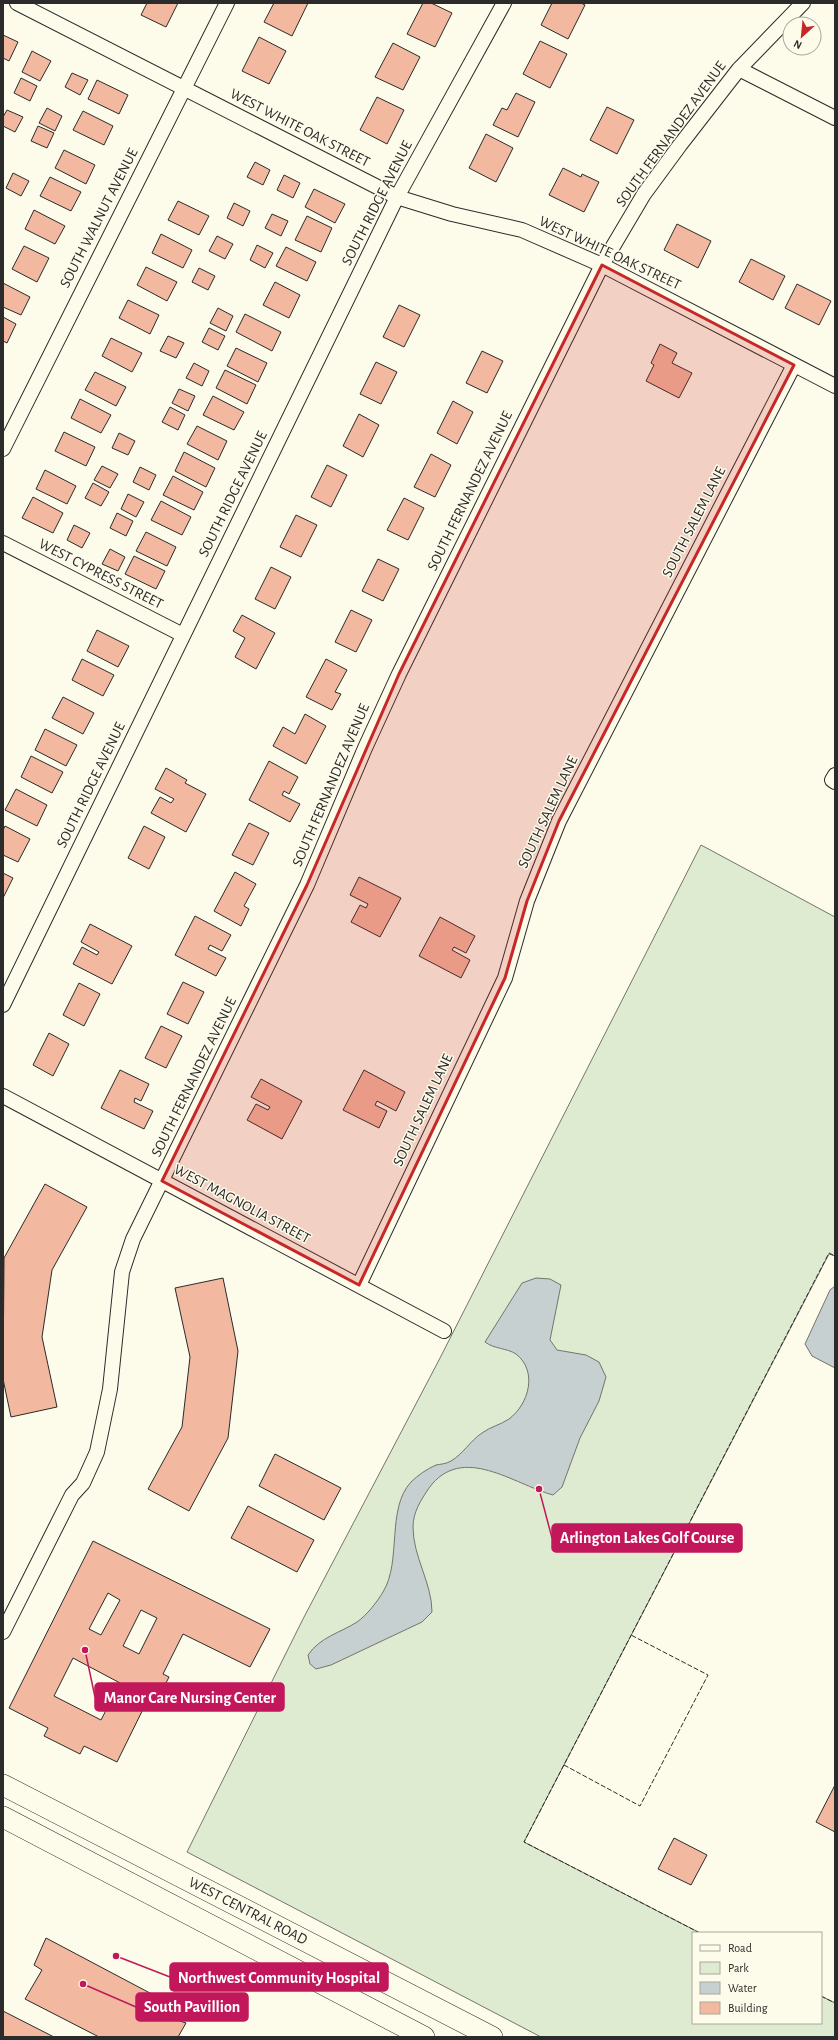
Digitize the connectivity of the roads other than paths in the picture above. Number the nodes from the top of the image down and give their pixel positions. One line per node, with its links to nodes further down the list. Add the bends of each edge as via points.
1 (17, 3): 6 (street, WEST WHITE OAK STREET)
2 (227, 3): 6 (street, SOUTH WALNUT AVENUE)
3 (504, 3): 8 (street, SOUTH RIDGE AVENUE)
4 (803, 3): 5 (street, SOUTH FERNANDEZ AVENUE)
5 (739, 69): 7 (street); 9 (street, SOUTH FERNANDEZ AVENUE, via 644,194)
6 (183, 88): 8 (street, WEST WHITE OAK STREET); 12 (street, SOUTH WALNUT AVENUE)
7 (835, 118)
8 (397, 197): 9 (street, WEST WHITE OAK STREET, via 452,214 522,230); 14 (street, SOUTH RIDGE AVENUE)
9 (602, 265): 10 (street, WEST WHITE OAK STREET); 17 (street, SOUTH FERNANDEZ AVENUE, via 398,674 307,885)
10 (794, 364): 11 (street, WEST WHITE OAK STREET); 18 (street, SOUTH SALEM LANE, via 559,822 527,901 505,978)
11 (835, 386)
12 (3, 449)
13 (3, 543): 14 (street, WEST CYPRESS STREET)
14 (183, 635): 15 (street, SOUTH RIDGE AVENUE)
15 (3, 1005)
16 (3, 1096): 17 (street, WEST MAGNOLIA STREET)
17 (162, 1181): 18 (street, WEST MAGNOLIA STREET); 20 (street, SOUTH FERNANDEZ AVENUE, via 133,1239 122,1272 110,1389 97,1452 83,1483 72,1495)
18 (359, 1285): 19 (street, WEST MAGNOLIA STREET)
19 (444, 1331)
20 (3, 1632)
21 (3, 1785): 24 (main road, WEST CENTRAL ROAD)
22 (3, 1816): 23 (main road, WEST CENTRAL ROAD)
23 (424, 2037)
24 (492, 2037)

